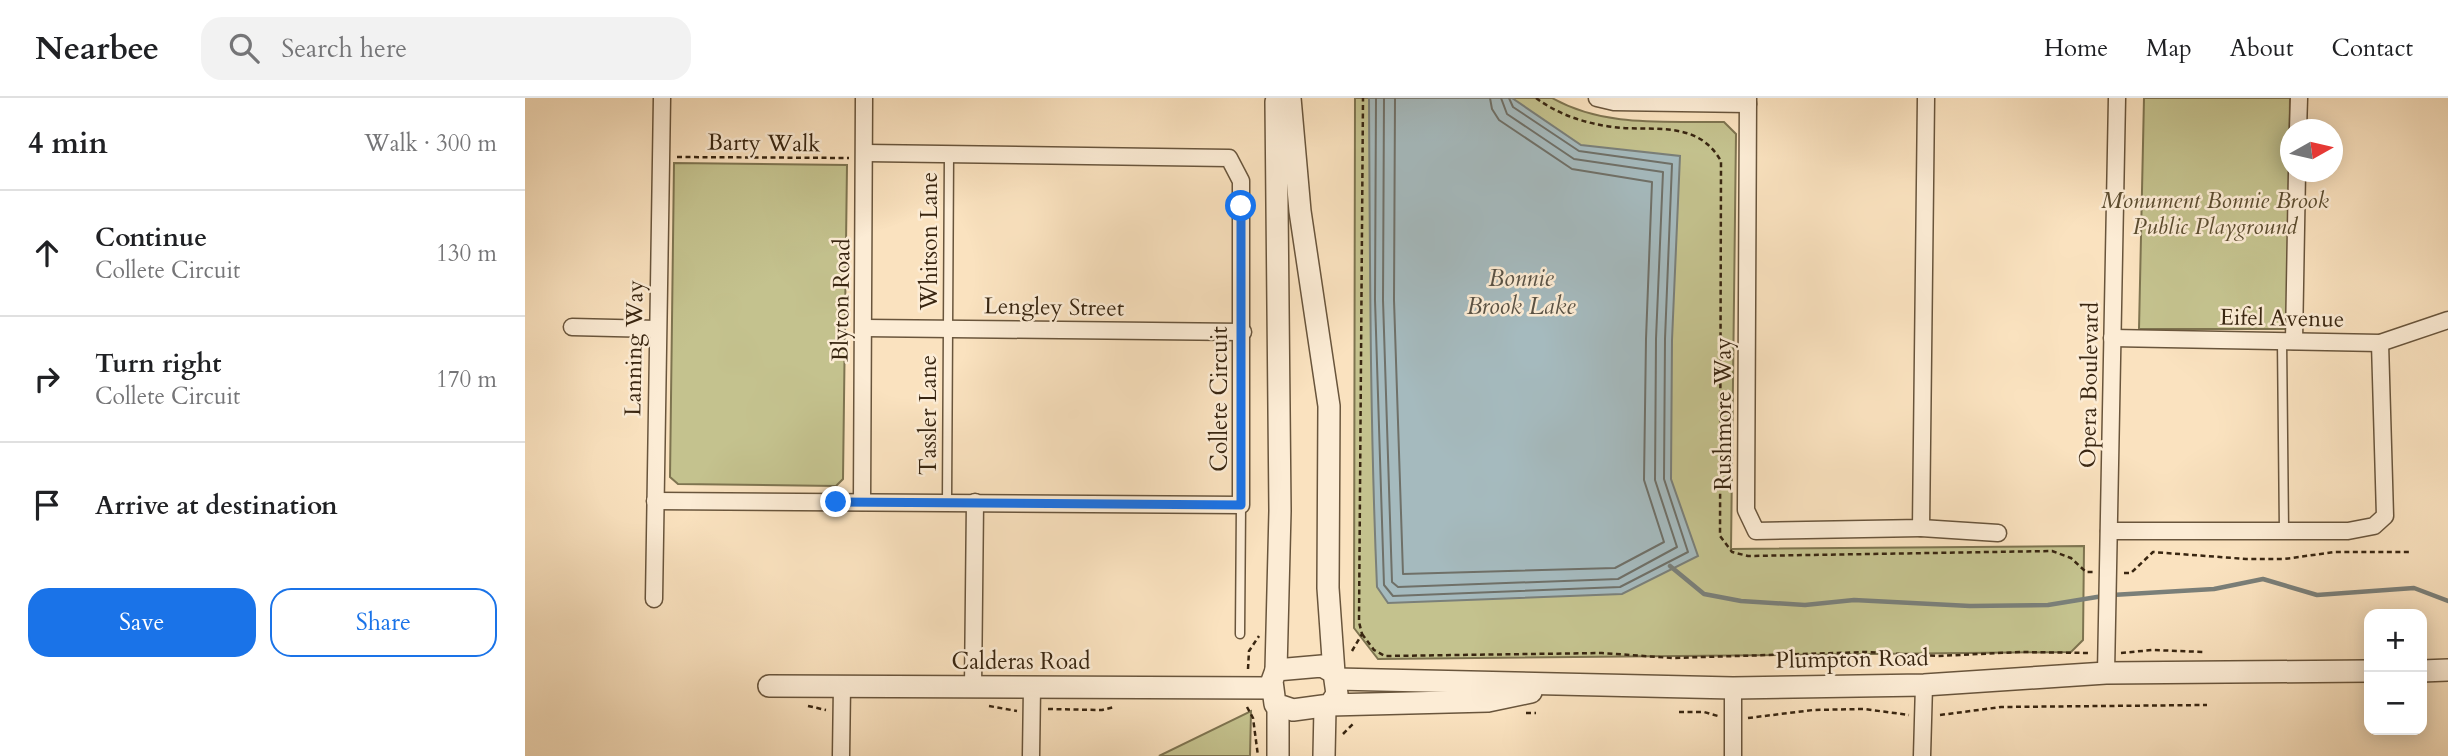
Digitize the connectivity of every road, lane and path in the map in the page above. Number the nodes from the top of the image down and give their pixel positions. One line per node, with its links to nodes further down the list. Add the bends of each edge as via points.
1 (661, 98): 14 (street, Lanning Way)
2 (864, 98): 12 (street, Blyton Road)
3 (1276, 98): 53 (street, via 1280,522)
4 (1290, 98): 46 (street, via 1296,185 1329,406 1328,588)
5 (1363, 98): 39 (path, via 1359,622)
6 (1597, 98): 10 (street, Rushmore Way, via 1614,102)
7 (1926, 98): 30 (street)
8 (2117, 98): 22 (street, Opera Boulevard)
9 (2299, 98): 11 (street)
10 (1748, 101): 30 (street, Rushmore Way, via 1746,510 1756,531)
11 (2298, 119)
12 (866, 153): 13 (street, Collete Circuit); 14 (path, Barty Walk, via 844,160); 18 (street, Blyton Road)
13 (949, 154): 20 (lane, Whitson Lane); 21 (street, Collete Circuit, via 1229,158 1241,181)
14 (660, 157): 19 (street, Lanning Way)
15 (2296, 182): 23 (street)
16 (2448, 320): 24 (street, Eifel Avenue)
17 (572, 327): 19 (street)
18 (864, 328): 20 (street, Lengley Street); 26 (street, Blyton Road)
19 (657, 329): 25 (street, Lanning Way)
20 (948, 329): 21 (street, Lengley Street); 27 (lane, Tassler Lane)
21 (1243, 332): 29 (street, Collete Circuit)
22 (2112, 338): 23 (street, Eifel Avenue); 31 (street, Opera Boulevard)
23 (2288, 341): 24 (street, Eifel Avenue); 32 (lane)
24 (2380, 343): 32 (street, via 2385,516 2374,526 2348,531)
25 (655, 501): 26 (street, Collete Circuit); 37 (street, Lanning Way)
26 (862, 502): 27 (street, Collete Circuit)
27 (947, 502): 28 (street, Collete Circuit)
28 (975, 502): 29 (street, Collete Circuit); 51 (street)
29 (1241, 505): 38 (lane)
30 (1921, 528): 33 (street)
31 (2109, 531): 32 (street); 36 (street, Opera Boulevard)
32 (2284, 531)
33 (1998, 533)
34 (2004, 552): 36 (path, via 2052,551 2071,558 2086,572)
35 (2409, 552): 36 (path, via 2335,552 2284,559 2153,552 2131,573)
36 (2108, 572): 42 (street, Opera Boulevard)
37 (654, 599)
38 (1240, 634)
39 (1363, 634): 41 (path); 42 (path, via 1374,650 1385,656 1602,653 1672,658 2020,652)
40 (2205, 652): 42 (path, via 2152,650)
41 (1350, 653)
42 (2106, 663): 44 (street, Plumpton Road); 49 (street, Plumpton Road)
43 (2448, 670): 45 (street)
44 (2364, 671)
45 (2427, 671)
46 (1335, 676): 48 (street, Plumpton Road); 53 (street, Plumpton Road, via 1322,666); 56 (street, via 1337,694)
47 (769, 685): 50 (street, Calderas Road)
48 (1571, 685): 54 (street, Plumpton Road); 56 (street, via 1488,701)
49 (1924, 685): 54 (street, Plumpton Road); 59 (street)
50 (842, 686): 51 (street, Calderas Road); 61 (street)
51 (973, 688): 52 (street, Calderas Road)
52 (1032, 688): 53 (street, Calderas Road); 62 (street)
53 (1276, 688): 56 (street); 64 (street)
54 (1733, 688): 60 (street)
55 (2207, 705): 59 (path, via 2001,707)
56 (1327, 707): 65 (street)
57 (1247, 708): 63 (path, via 1253,718)
58 (1679, 712): 60 (path)
59 (1923, 715): 60 (path, via 1864,709); 67 (street)
60 (1734, 718): 66 (street)
61 (841, 756)
62 (1031, 756)
63 (1258, 756)
64 (1278, 756)
65 (1324, 756)
66 (1734, 756)
67 (1922, 756)

